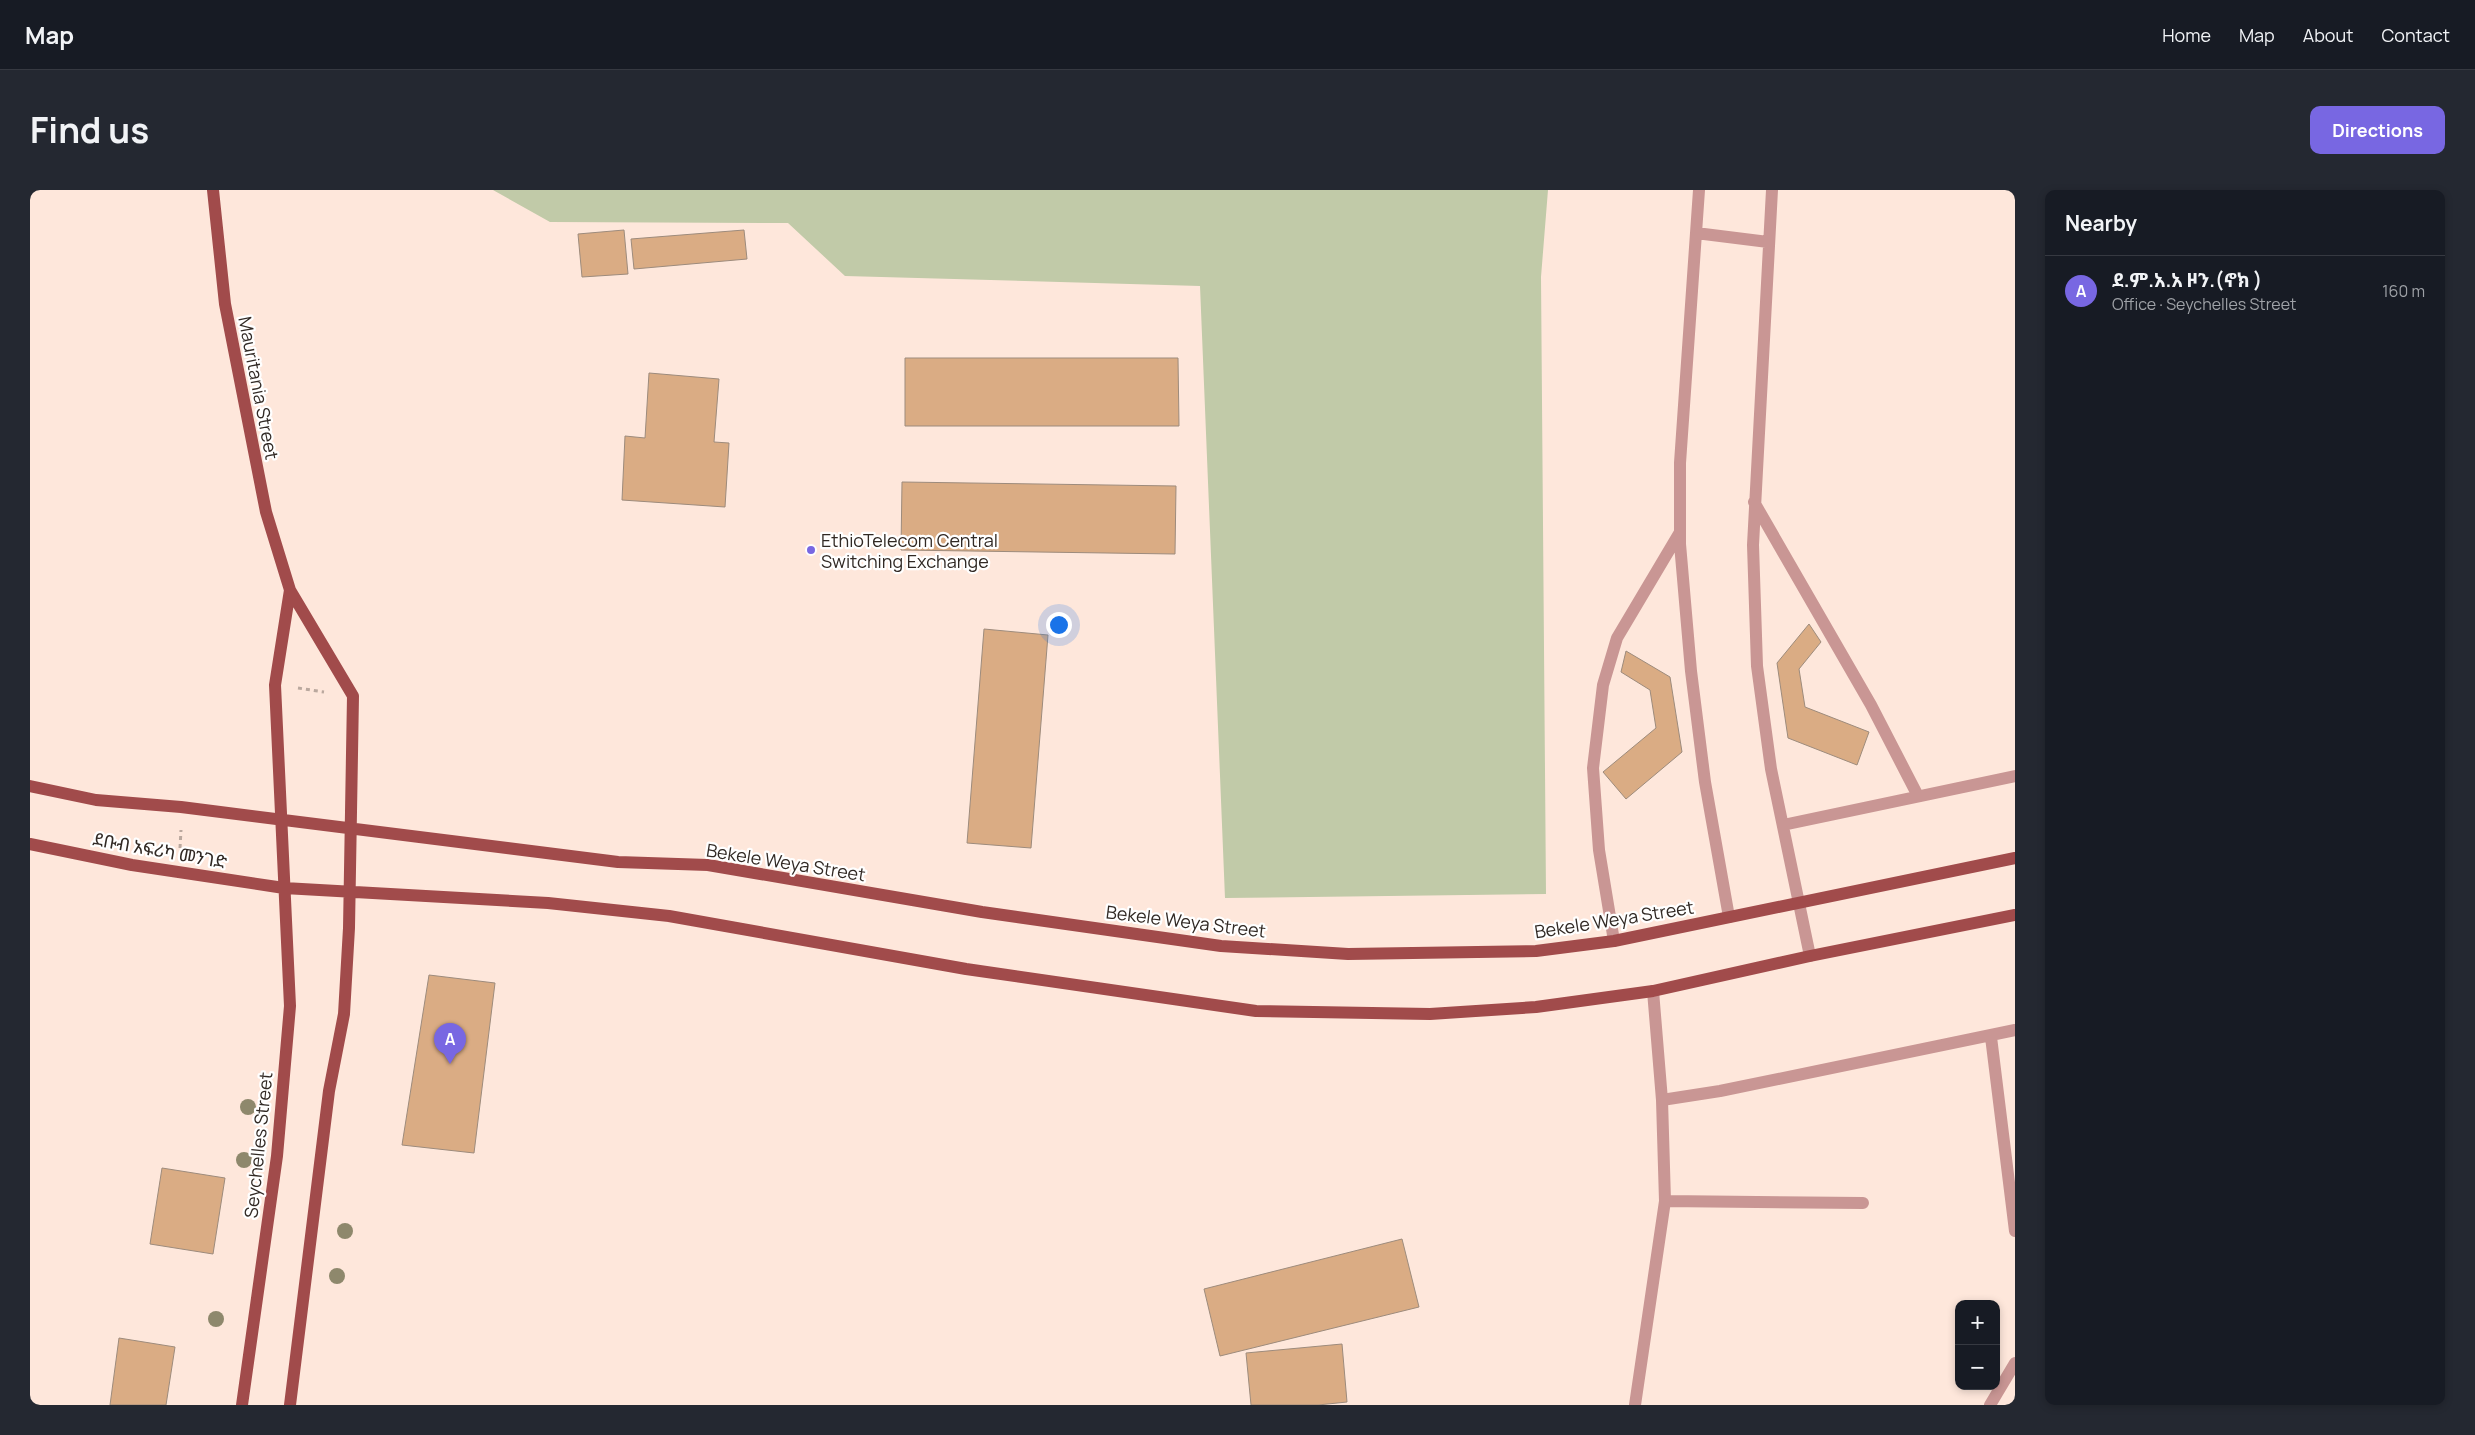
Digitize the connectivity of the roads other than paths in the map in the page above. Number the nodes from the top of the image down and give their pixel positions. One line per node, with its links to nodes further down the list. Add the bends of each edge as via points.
1 (213, 190): 8 (main road, Mauritania Street, via 225,304 266,512)
2 (1699, 190): 4 (lane)
3 (1772, 190): 5 (lane)
4 (1696, 233): 5 (lane); 7 (lane, via 1680,463)
5 (1768, 242): 6 (lane)
6 (1754, 502): 11 (lane, via 1870,704); 13 (lane, via 1752,545 1757,666)
7 (1680, 532): 21 (lane, via 1691,671 1705,782); 22 (lane, via 1617,638 1603,685 1593,768 1599,850)
8 (290, 590): 12 (main road, Mauritania Street, via 275,685); 14 (main road, Mauritania Street, via 353,696)
9 (2015, 776): 11 (lane)
10 (30, 786): 12 (main road, via 96,800 181,806)
11 (1918, 796): 13 (lane)
12 (282, 821): 14 (main road, Bekele Weya Street); 17 (main road, Seychelles Street)
13 (1783, 825): 19 (lane)
14 (351, 828): 18 (main road); 22 (main road, Bekele Weya Street, via 618,862 708,866 982,912 1221,946 1348,954 1426,954 1536,951)
15 (30, 844): 17 (main road, ደቡብ አፍሪካ መንገድ, via 132,865)
16 (2015, 858): 19 (main road, Bekele Weya Street)
17 (284, 888): 18 (main road, ደቡብ አፍሪካ መንገድ); 32 (main road, Seychelles Street, via 290,1006 277,1156)
18 (350, 892): 24 (main road, ደቡብ አፍሪካ መንገድ, via 548,903 669,916 966,969 1256,1012 1430,1014 1536,1008); 33 (main road, via 344,1014 329,1091)
19 (1799, 904): 21 (main road, Bekele Weya Street); 23 (lane)
20 (2015, 915): 23 (main road, ደቡብ አፍሪካ መንገድ)
21 (1729, 917): 22 (main road, Bekele Weya Street)
22 (1614, 941)
23 (1810, 956): 24 (main road, ደቡብ አፍሪካ መንገድ)
24 (1653, 991): 27 (lane)
25 (2015, 1030): 26 (lane)
26 (1991, 1037): 27 (lane); 30 (lane)
27 (1662, 1100): 28 (lane)
28 (1665, 1201): 29 (lane); 34 (lane)
29 (1863, 1202)
30 (2015, 1232)
31 (2015, 1363): 35 (lane)
32 (242, 1405)
33 (290, 1405)
34 (1635, 1405)
35 (1990, 1405)

